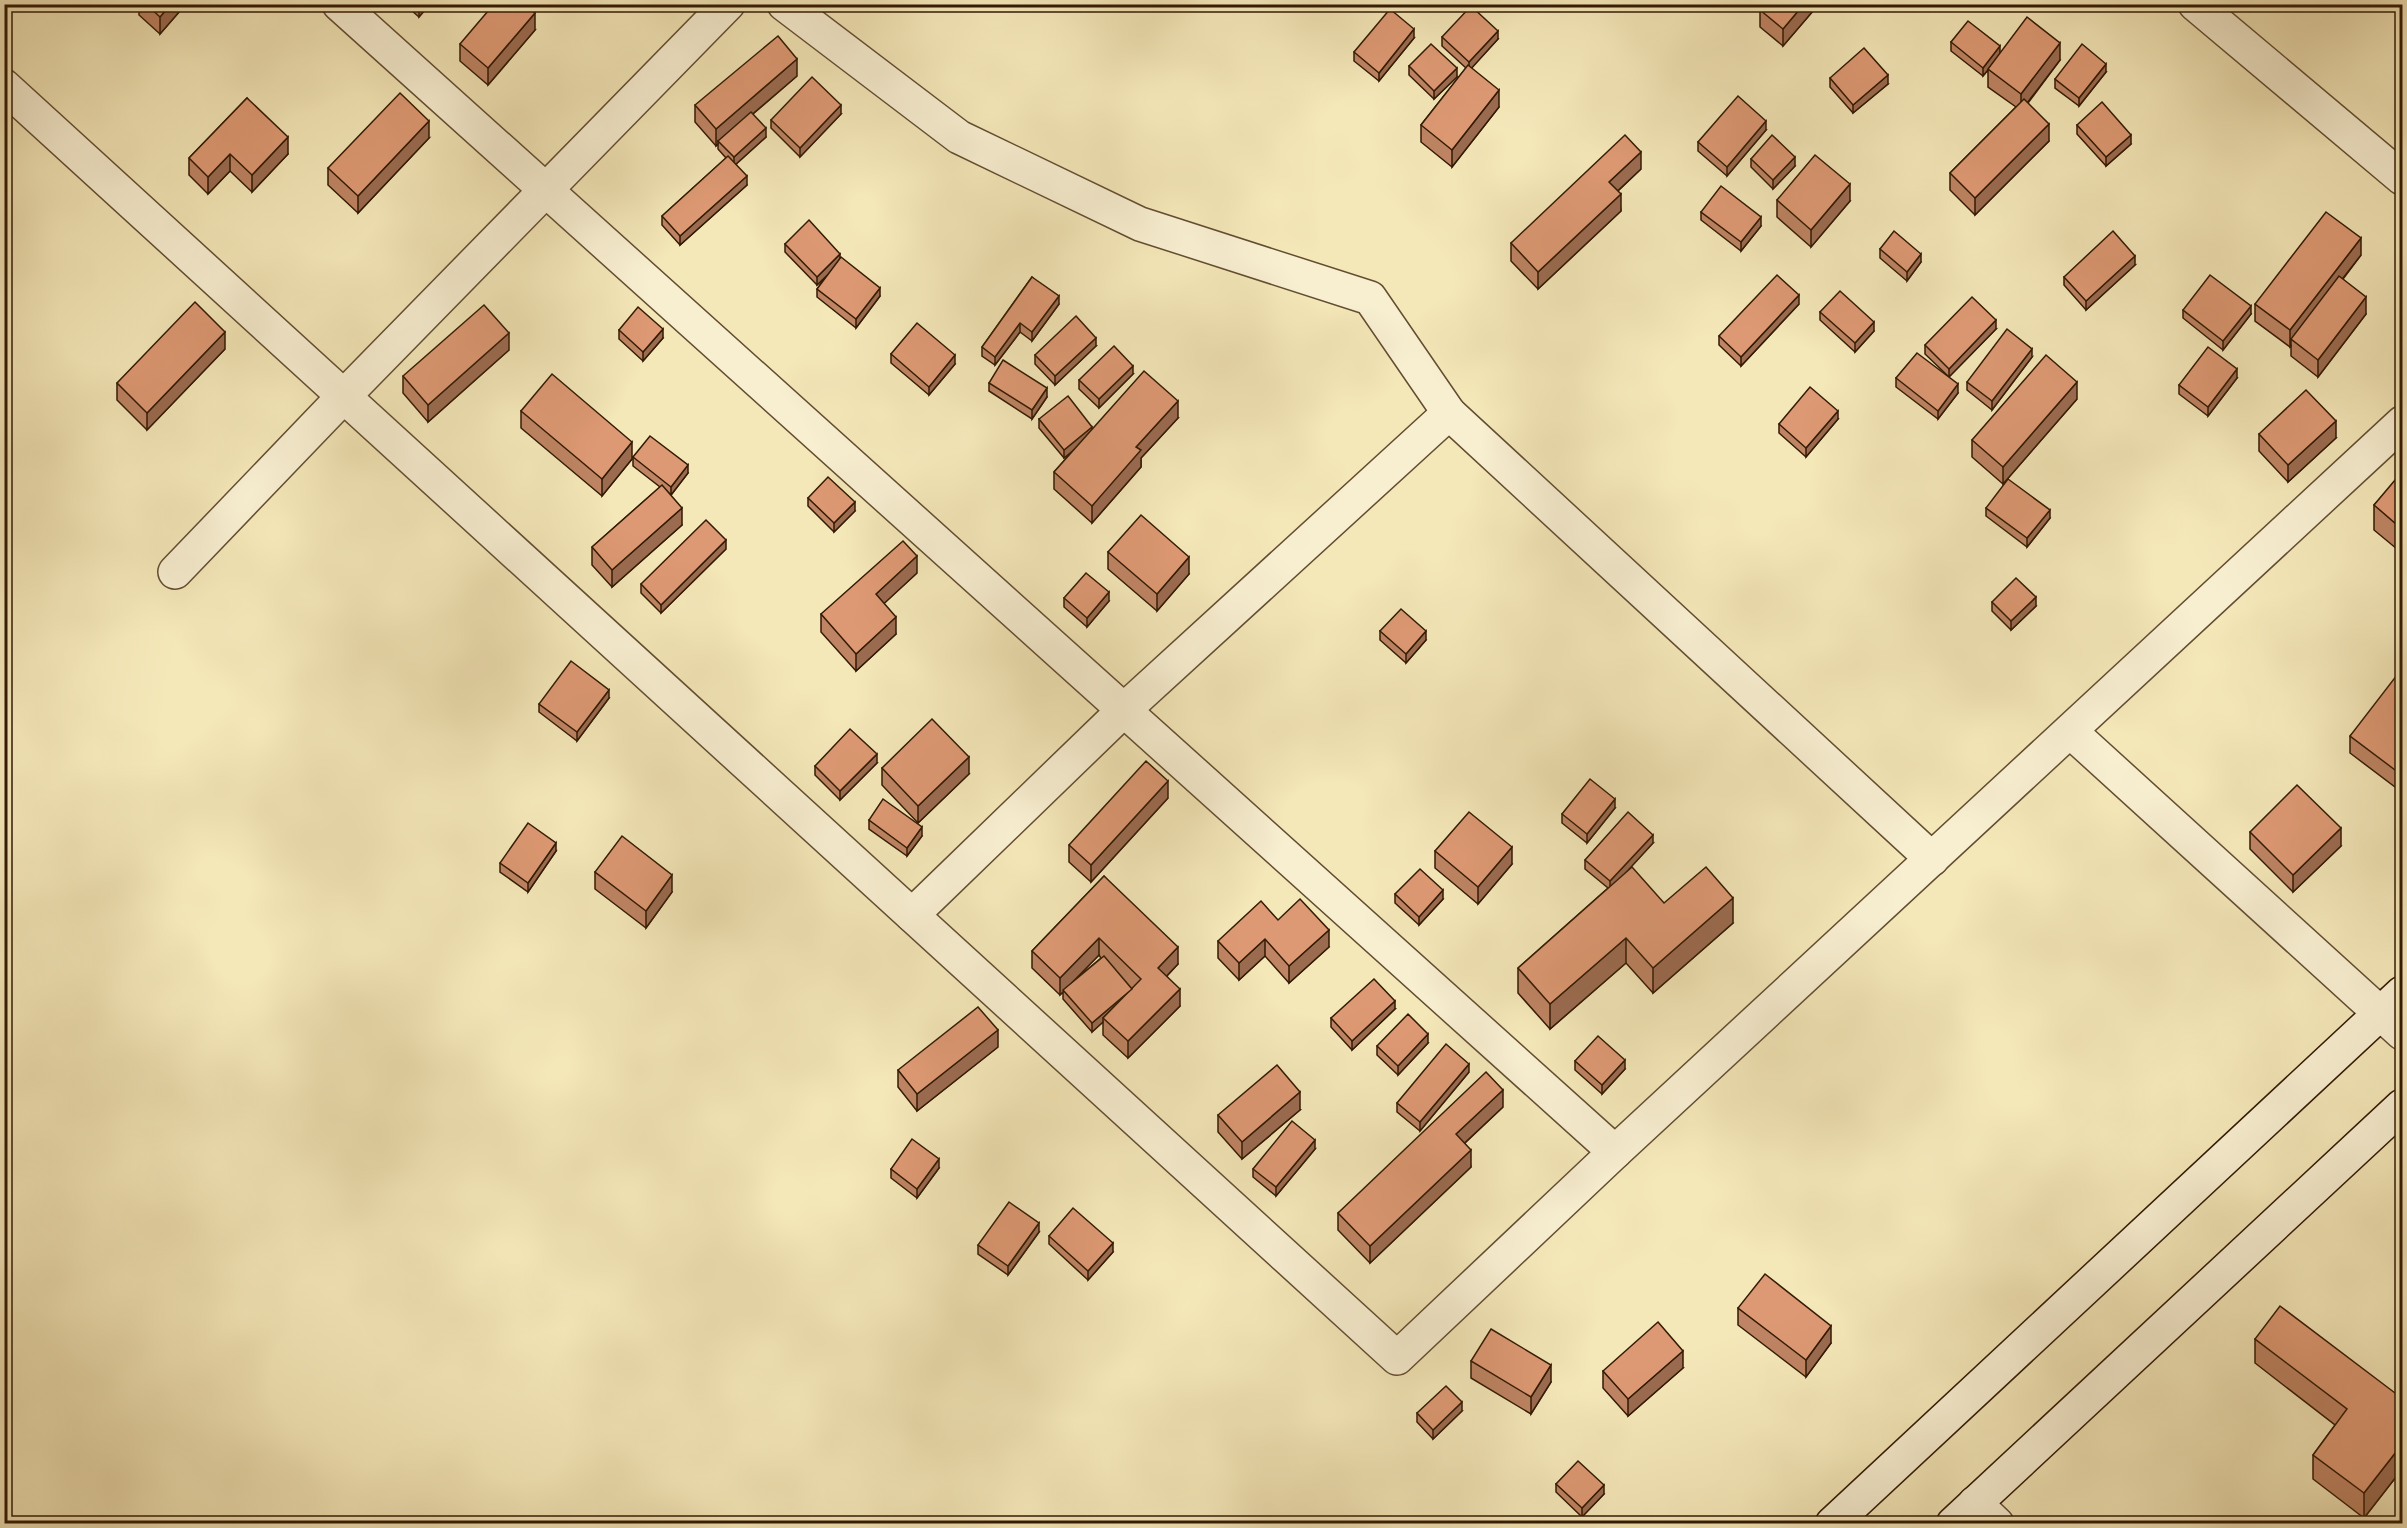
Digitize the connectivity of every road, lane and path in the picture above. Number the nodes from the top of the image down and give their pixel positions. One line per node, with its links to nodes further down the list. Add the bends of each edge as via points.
1 (339, 4): 7 (street)
2 (728, 4): 7 (street)
3 (784, 4): 9 (street, via 959,137 1140,224 1370,298)
4 (2194, 4): 6 (street)
5 (4, 87): 8 (street)
6 (2403, 178)
7 (545, 189): 8 (street); 12 (street)
8 (344, 396): 11 (street); 15 (street)
9 (1449, 412): 12 (street); 14 (street)
10 (2403, 423): 13 (street)
11 (175, 572)
12 (1124, 710): 15 (street); 18 (street)
13 (2070, 730): 14 (street); 16 (street)
14 (1932, 859): 18 (street)
15 (912, 915): 18 (street, via 1397,1358)
16 (2395, 1013): 20 (street)
17 (2403, 1106): 19 (street)
18 (1615, 1152)
19 (1975, 1517)
20 (1832, 1524)

